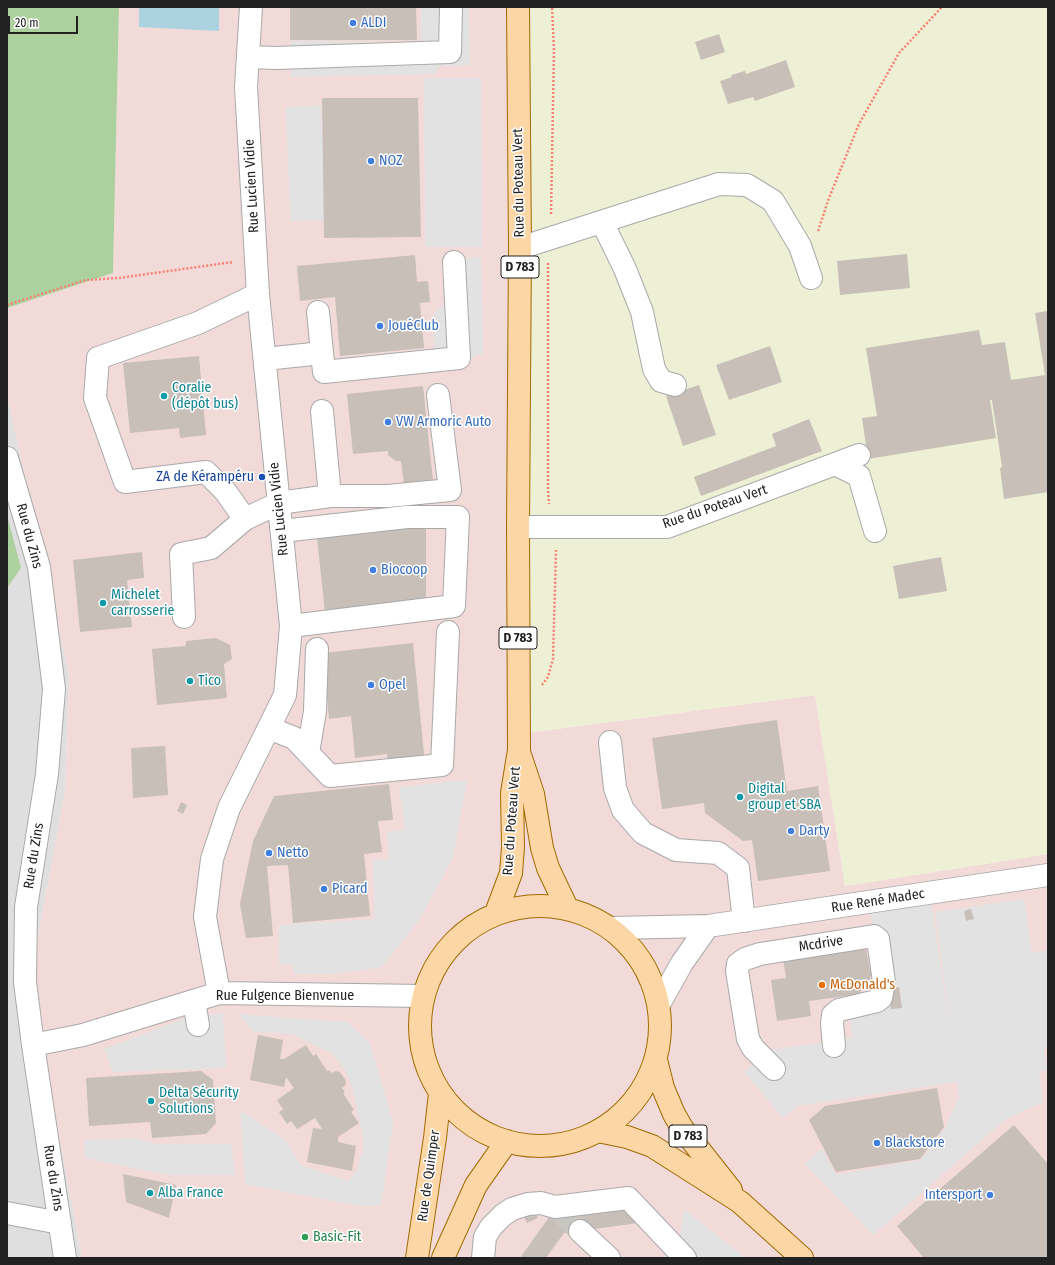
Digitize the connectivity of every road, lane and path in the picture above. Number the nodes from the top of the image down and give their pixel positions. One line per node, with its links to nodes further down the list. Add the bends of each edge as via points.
1 (251, 7): 6 (street, Rue Lucien Vidie)
2 (451, 7): 6 (street, via 450,52)
3 (518, 7): 9 (main road, Rue du Poteau Vert / D 783)
4 (552, 7): 8 (path, via 554,50)
5 (942, 7): 12 (path, via 899,53 859,124 829,198)
6 (248, 57): 10 (street, Rue Lucien Vidie, via 246,87)
7 (602, 222): 8 (street); 12 (street, via 719,184 747,185 773,201 800,246); 18 (street, via 642,312 654,369 661,381)
8 (550, 238): 9 (street); 28 (path, via 548,489)
9 (520, 248): 27 (main road, Rue du Poteau Vert / D 783)
10 (256, 261): 13 (street, Rue Lucien Vidie); 14 (path, via 86,280)
11 (454, 262): 16 (street, via 459,358 324,372)
12 (809, 272)
13 (258, 294): 17 (street, Rue Lucien Vidie); 26 (street, via 198,323 98,358 95,398 125,482 206,472 225,491)
14 (7, 305)
15 (318, 312): 16 (street)
16 (322, 354): 17 (street)
17 (264, 359): 25 (street, Rue Lucien Vidie)
18 (675, 385)
19 (438, 395): 24 (street, via 450,490 388,496)
20 (322, 411): 24 (street)
21 (859, 455): 23 (street, Rue du Poteau Vert)
22 (7, 458): 51 (street, Rue du Zins, via 39,567 54,690 47,774 26,907 25,982)
23 (835, 464): 28 (street, Rue du Poteau Vert, via 667,527); 30 (street, via 859,476)
24 (330, 496): 25 (street)
25 (279, 503): 26 (street); 29 (street, Rue Lucien Vidie)
26 (245, 519): 31 (street, via 211,548 181,554)
27 (518, 527): 28 (street, Rue du Poteau Vert); 38 (main road, Rue du Poteau Vert / D 783)
28 (551, 527): 35 (path, via 556,551 553,659 548,677)
29 (282, 531): 32 (street, Rue Lucien Vidie); 32 (street, via 406,517 458,517 454,606)
30 (875, 531)
31 (184, 616)
32 (291, 626): 36 (street, Rue Lucien Vidie, via 286,695)
33 (448, 632): 39 (street, via 442,765 330,776)
34 (317, 649): 39 (street, via 315,711)
35 (540, 687)
36 (269, 728): 39 (street, via 294,738); 46 (street, Rue Lucien Vidie, via 229,808 212,859 205,917)
37 (610, 742): 43 (street, via 615,788 623,810 643,833 676,850 718,853 738,868)
38 (519, 750): 41 (main road, Rue du Poteau Vert / D 783, via 533,794 542,848); 42 (main road, Rue du Poteau Vert / D 783, via 512,793 511,873)
39 (308, 753)
40 (1048, 875): 43 (street, Rue René Madec)
41 (566, 908): 42 (main road, via 531,906); 45 (main road, via 590,916)
42 (496, 913): 47 (main road, via 471,927 450,946 433,970)
43 (744, 921): 44 (street, Rue René Madec)
44 (708, 926): 45 (street, Rue René Madec); 49 (street, via 682,963)
45 (611, 928): 49 (main road, via 628,943 642,962 653,982)
46 (219, 993): 47 (street, Rue Fulgence Bienvenue); 48 (street, Rue Fulgence Bienvenue)
47 (423, 996): 55 (main road, via 419,1021 421,1046 428,1070)
48 (194, 1001): 50 (street); 51 (street, Rue Fulgence Bienvenue, via 83,1035)
49 (659, 1004): 53 (main road, via 660,1041)
50 (198, 1026)
51 (33, 1045): 60 (street, Rue du Zins)
52 (834, 1046): 54 (street, Mcdrive, via 833,1015 839,1010 881,998 884,982 878,939 874,936 760,954 744,959 738,964 748,1038 753,1048)
53 (656, 1060): 56 (main road, via 634,1101 618,1118); 58 (main road, D 783, via 663,1088 682,1128)
54 (774, 1069)
55 (440, 1093): 57 (main road, via 471,1125); 63 (main road, Rue de Quimper)
56 (598, 1131): 57 (main road, via 561,1144 538,1146); 58 (main road, D 783, via 652,1146)
57 (506, 1141): 64 (main road, via 476,1185)
58 (740, 1202): 68 (main road, D 783)
59 (7, 1213): 60 (street)
60 (60, 1223): 62 (street, Rue du Zins)
61 (580, 1231): 66 (street)
62 (65, 1258)
63 (417, 1258)
64 (443, 1258)
65 (483, 1258): 67 (street, via 485,1237 491,1227 512,1209 541,1203 557,1209 628,1198)
66 (609, 1258)
67 (686, 1258)
68 (802, 1258)

